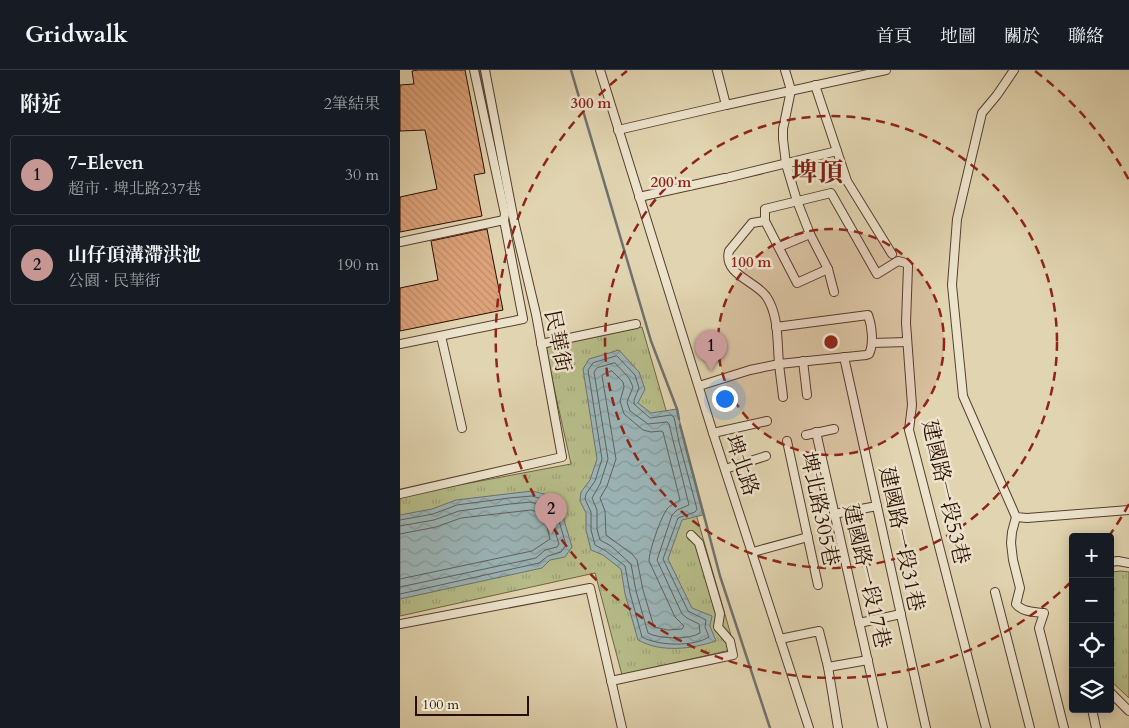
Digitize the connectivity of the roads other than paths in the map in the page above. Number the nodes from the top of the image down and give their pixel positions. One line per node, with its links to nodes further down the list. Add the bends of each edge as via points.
1 (474, 70): 16 (street)
2 (485, 70): 30 (street, 民華街)
3 (600, 70): 11 (street, 埤北路)
4 (717, 70): 10 (street)
5 (785, 70): 9 (street)
6 (886, 70): 8 (street)
7 (1014, 70): 50 (street, via 982,113 957,219 952,285 962,396)
8 (815, 86): 9 (street); 12 (street)
9 (791, 90): 10 (street); 13 (street, via 783,129)
10 (726, 104): 11 (street)
11 (618, 130): 14 (street, 埤北路)
12 (837, 151): 13 (street); 21 (street, via 847,180)
13 (786, 164): 14 (street); 15 (street)
14 (639, 198): 34 (street, 埤北路)
15 (797, 201): 17 (street, via 765,209); 18 (street); 27 (street, 建國路一段53巷, via 831,193 877,274 898,261 906,263)
16 (504, 220): 19 (street); 26 (street, via 523,319)
17 (766, 221): 20 (street); 25 (street, via 752,223 730,251 729,257 735,272 765,295)
18 (810, 234): 20 (street); 22 (street)
19 (400, 242)
20 (779, 247): 22 (street, via 797,283)
21 (892, 254)
22 (828, 269): 23 (street)
23 (834, 292)
24 (636, 324): 30 (street)
25 (776, 327): 28 (street, via 868,316); 33 (street)
26 (440, 336): 29 (street); 38 (street)
27 (907, 342): 28 (street); 73 (street, 建國路一段53巷, via 912,405 910,430)
28 (872, 343): 31 (street, via 869,354)
29 (400, 344)
30 (541, 344): 46 (street, 民華街, via 562,457)
31 (844, 357): 32 (street); 47 (street, 建國路一段31巷)
32 (803, 361): 33 (street); 35 (street)
33 (779, 364): 34 (street); 36 (street)
34 (699, 386): 41 (street, 埤北路)
35 (807, 395)
36 (783, 397)
37 (767, 421): 41 (street)
38 (462, 428)
39 (834, 429): 40 (street)
40 (816, 432): 42 (street); 49 (street, 建國路一段17巷)
41 (713, 433): 45 (street, 埤北路)
42 (806, 435)
43 (787, 441): 52 (street, 埤北路305巷)
44 (766, 456): 45 (street)
45 (725, 469): 53 (street, 埤北路)
46 (400, 494)
47 (877, 506): 49 (street); 58 (street, 建國路一段31巷)
48 (1129, 510): 50 (street)
49 (834, 514): 59 (street, 建國路一段17巷)
50 (1016, 517): 75 (street, via 1011,542 1020,588 1016,604 1024,610 1044,613 1039,628)
51 (691, 535): 64 (street, via 699,543 720,614 718,626 730,641 733,655)
52 (808, 537): 53 (street); 56 (street, 埤北路305巷)
53 (753, 552): 61 (street, 埤北路)
54 (1114, 562): 55 (street)
55 (1129, 563)
56 (818, 585)
57 (995, 592): 74 (street)
58 (900, 614): 59 (street); 72 (street, 建國路一段31巷)
59 (859, 623): 62 (street, 建國路一段17巷)
60 (400, 624): 64 (street, via 590,588)
61 (780, 639): 63 (street, via 819,631); 69 (street, 埤北路)
62 (868, 660): 63 (street); 71 (street, 建國路一段17巷)
63 (828, 667): 70 (street)
64 (611, 681): 68 (street)
65 (1114, 696): 66 (street)
66 (1129, 711)
67 (1093, 713): 76 (street)
68 (622, 728)
69 (808, 728)
70 (838, 728)
71 (883, 728)
72 (926, 728)
73 (986, 728)
74 (1030, 728)
75 (1064, 728)
76 (1096, 728)

